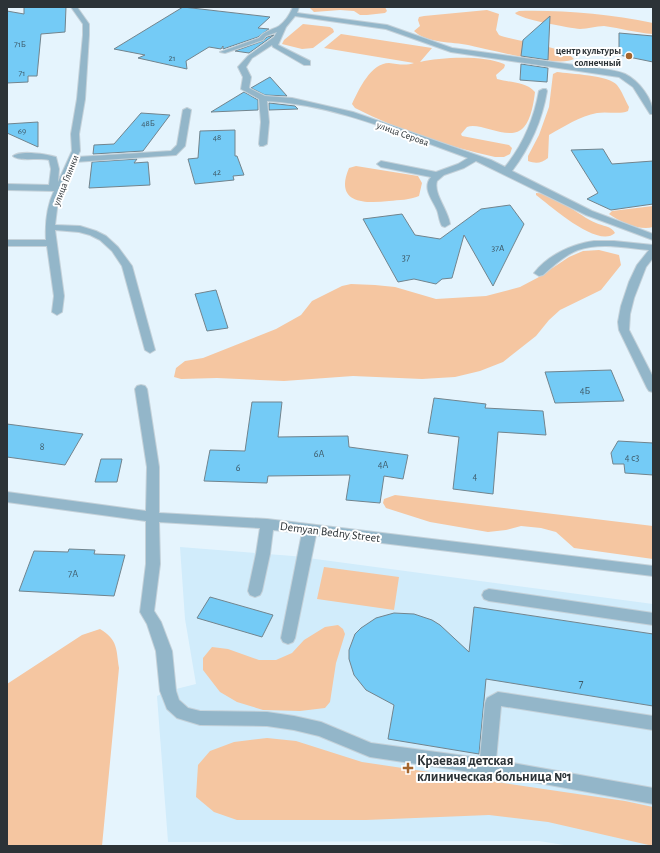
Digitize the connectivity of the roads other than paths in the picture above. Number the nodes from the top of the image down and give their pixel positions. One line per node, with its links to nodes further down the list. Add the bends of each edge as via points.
1 (74, 7): 14 (street, улица Глинки, via 86,24 86,35)
2 (295, 10): 3 (street); 10 (street, via 387,27 451,50 621,74 636,86)
3 (283, 26): 4 (street); 5 (street, via 261,39)
4 (279, 37): 6 (street, via 275,46); 8 (street, улица Серова, via 250,57 242,67 247,77 245,89)
5 (223, 52)
6 (307, 63)
7 (543, 91): 16 (street, via 541,106 531,134)
8 (263, 98): 11 (street); 13 (street, улица Серова, via 292,100 350,114)
9 (187, 110): 14 (street, via 181,146 173,153)
10 (653, 112)
11 (263, 144)
12 (17, 156): 19 (street, via 44,156 53,159)
13 (475, 158): 16 (street, улица Серова); 17 (street)
14 (73, 160): 19 (street, улица Глинки)
15 (381, 164): 17 (street)
16 (507, 171): 22 (street, улица Серова, via 589,213)
17 (436, 175): 20 (street, via 431,189 444,213)
18 (7, 187): 19 (street)
19 (56, 188): 21 (street, улица Глинки)
20 (445, 224)
21 (50, 227): 24 (street, улица Глинки); 31 (street, via 80,229 93,233 115,249 127,266)
22 (653, 237)
23 (7, 243): 24 (street)
24 (51, 243): 30 (street, улица Глинки, via 59,296)
25 (653, 248): 29 (street, via 589,245 575,248)
26 (653, 252): 27 (street)
27 (642, 265): 28 (street); 32 (street, via 623,320 624,330)
28 (653, 267)
29 (539, 274)
30 (57, 312)
31 (150, 350)
32 (653, 388)
33 (141, 389): 35 (street, via 153,467)
34 (7, 497): 35 (street, Demyan Bedny Street)
35 (152, 518): 36 (street, Demyan Bedny Street); 44 (street, via 153,564 147,612 154,622 164,651 168,691 174,704 183,713 200,718 267,719 294,723 322,729 370,750)
36 (267, 524): 37 (street, Demyan Bedny Street); 39 (street)
37 (310, 529): 38 (street, Demyan Bedny Street); 42 (street)
38 (653, 571)
39 (255, 591)
40 (489, 595): 41 (street)
41 (653, 619)
42 (288, 638)
43 (653, 723): 44 (street, via 498,699 493,703)
44 (487, 767): 45 (street)
45 (653, 796)

